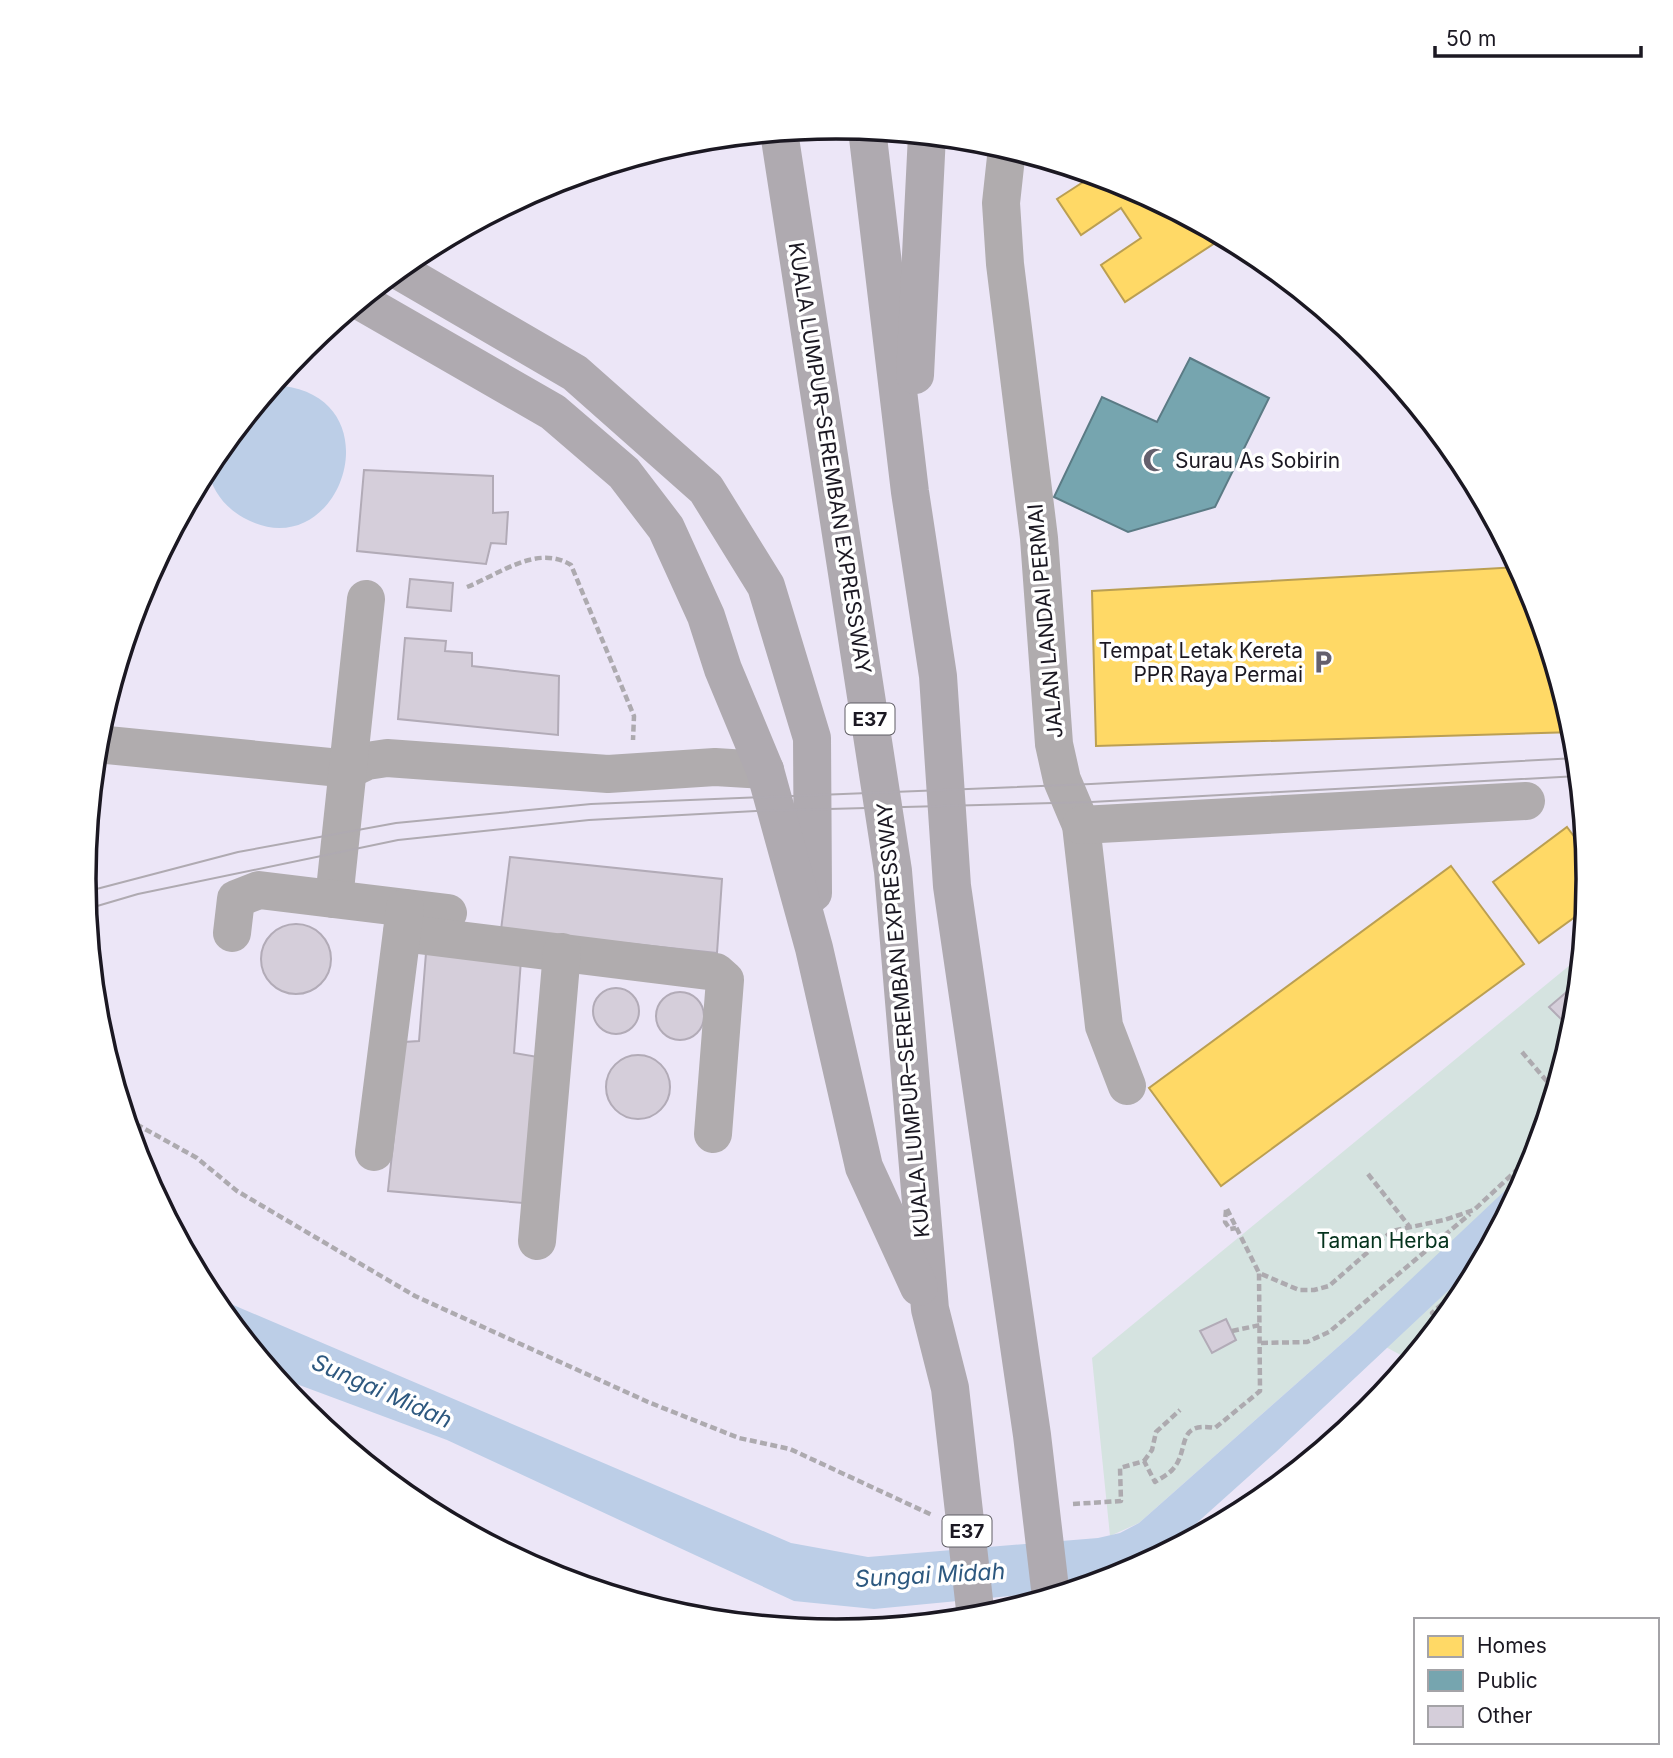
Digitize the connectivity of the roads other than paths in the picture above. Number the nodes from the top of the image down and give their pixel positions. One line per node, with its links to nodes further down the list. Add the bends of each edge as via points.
1 (868, 140): 6 (highway)
2 (780, 141): 25 (highway, KUALA LUMPUR–SEREMBAN EXPRESSWAY / E37, via 893,871)
3 (893, 141): 6 (highway)
4 (927, 144): 9 (highway)
5 (1006, 159): 15 (street, JALAN LANDAI PERMAI, via 1001,203 1005,264 1039,538 1054,744 1062,780)
6 (878, 209): 9 (highway)
7 (408, 276): 19 (highway, via 575,373 706,489 766,586 812,738)
8 (368, 306): 13 (highway, via 553,412 624,472 666,528 706,616)
9 (910, 492): 26 (highway, via 938,676 952,887)
10 (366, 599): 12 (street)
11 (108, 745): 12 (street)
12 (349, 769): 13 (street, via 387,758 608,774 715,767); 16 (street)
13 (765, 770): 19 (highway)
14 (1526, 801): 15 (street)
15 (1081, 825): 21 (street, JALAN LANDAI PERMAI, via 1104,1026)
16 (334, 899): 17 (street); 18 (street, via 259,890 246,894 236,899)
17 (403, 920): 20 (street, via 480,918 483,943); 23 (street)
18 (232, 933)
19 (814, 948): 25 (highway, via 864,1167)
20 (562, 952): 22 (street, via 704,968 725,980); 24 (street)
21 (1127, 1086)
22 (713, 1134)
23 (374, 1152)
24 (537, 1241)
25 (930, 1309): 27 (highway, KUALA LUMPUR–SEREMBAN EXPRESSWAY / E37, via 950,1388)
26 (1050, 1587)
27 (975, 1606)

